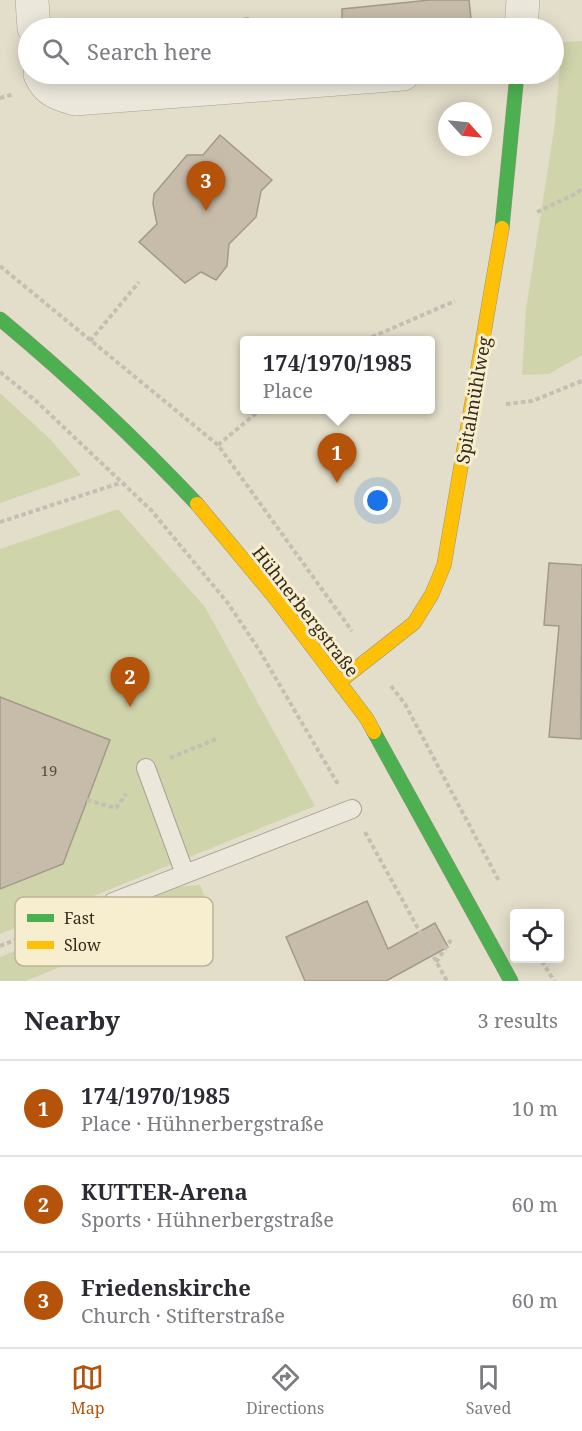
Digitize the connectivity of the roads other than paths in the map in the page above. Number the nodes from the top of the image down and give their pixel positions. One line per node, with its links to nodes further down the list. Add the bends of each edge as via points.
1 (32, 0): 3 (street)
2 (523, 0): 4 (street)
3 (33, 18)
4 (522, 18)
5 (44, 84): 6 (street, via 56,94 75,99)
6 (272, 84)
7 (516, 84): 9 (street, Spitalmühlweg, via 503,224 444,565 414,623)
8 (0, 319): 9 (street, Hühnerbergstraße, via 65,373 213,521)
9 (339, 682): 14 (street, Hühnerbergstraße, via 378,737)
10 (146, 768): 12 (lane)
11 (352, 809): 12 (lane)
12 (185, 874): 13 (lane)
13 (126, 897)
14 (511, 981)

